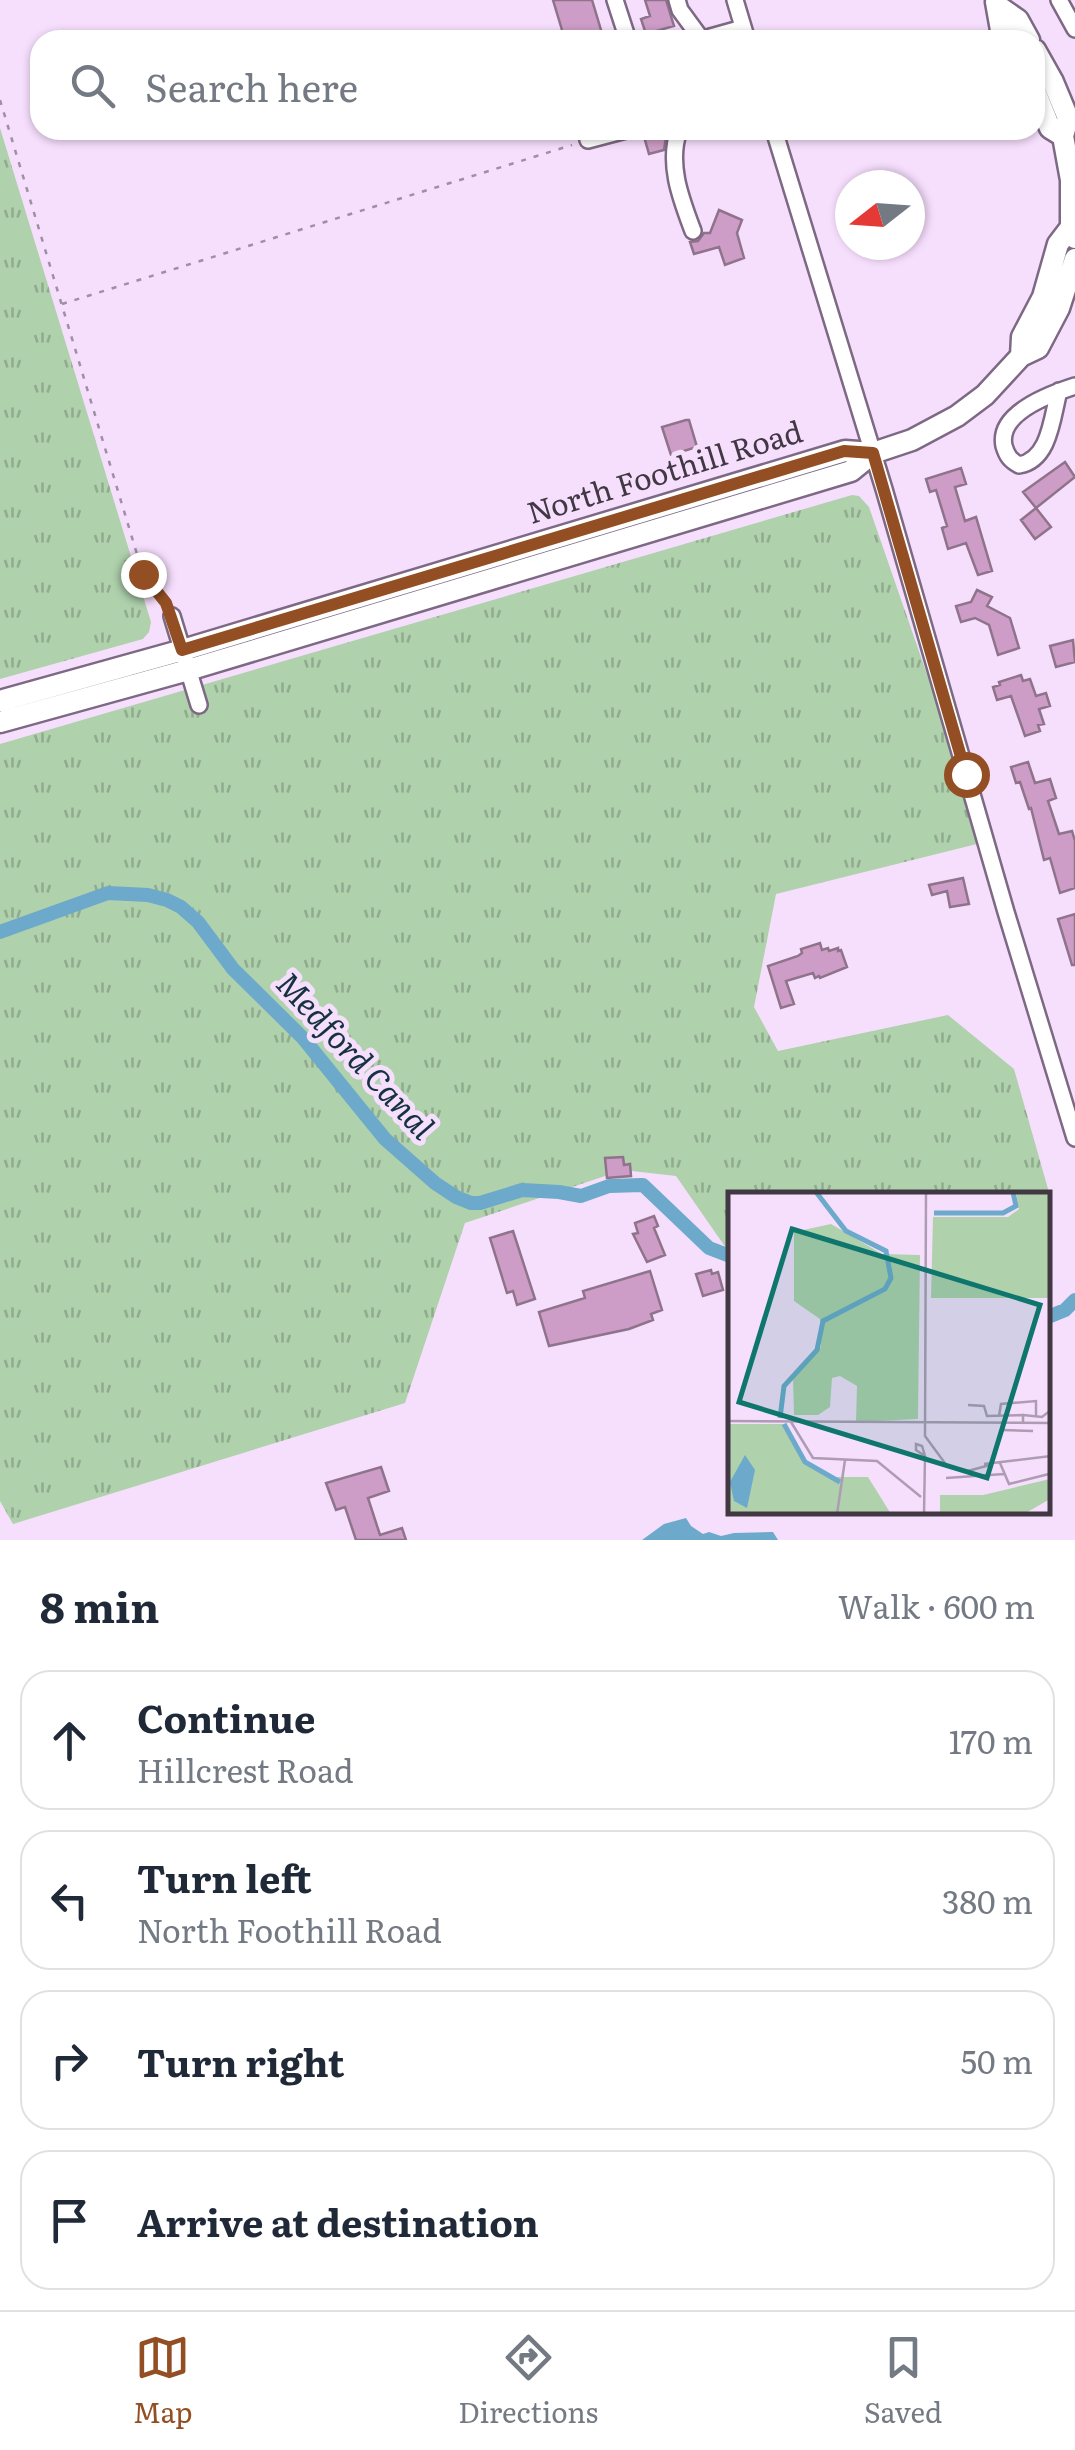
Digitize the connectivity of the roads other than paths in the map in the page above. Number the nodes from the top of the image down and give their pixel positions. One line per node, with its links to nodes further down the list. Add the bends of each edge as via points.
1 (614, 0): 7 (street)
2 (677, 0): 8 (street)
3 (735, 0): 9 (street)
4 (1058, 0): 6 (street)
5 (997, 3): 10 (main road); 11 (main road)
6 (1075, 29)
7 (624, 30)
8 (694, 30)
9 (744, 30)
10 (1001, 30)
11 (1024, 30)
12 (1045, 68): 14 (main road, via 1068,118)
13 (1045, 116): 14 (main road)
14 (1063, 136): 18 (main road)
15 (675, 140): 17 (street, via 681,203)
16 (777, 140): 22 (street)
17 (693, 231)
18 (1073, 232): 20 (main road, via 1058,244 1022,337)
19 (1075, 259): 20 (main road, North Foothill Road, via 1048,332 1038,348)
20 (1021, 356): 22 (main road, North Foothill Road, via 957,416)
21 (1067, 389): 21 (street, via 1009,421 1003,435 1010,460 1027,464 1043,448)
22 (873, 453): 24 (main road, North Foothill Road, via 851,470); 28 (street)
23 (172, 616): 24 (street)
24 (186, 660): 25 (main road, North Foothill Road); 26 (street); 27 (main road, North Foothill Road)
25 (0, 701)
26 (199, 705)
27 (0, 722)
28 (1075, 1138)

